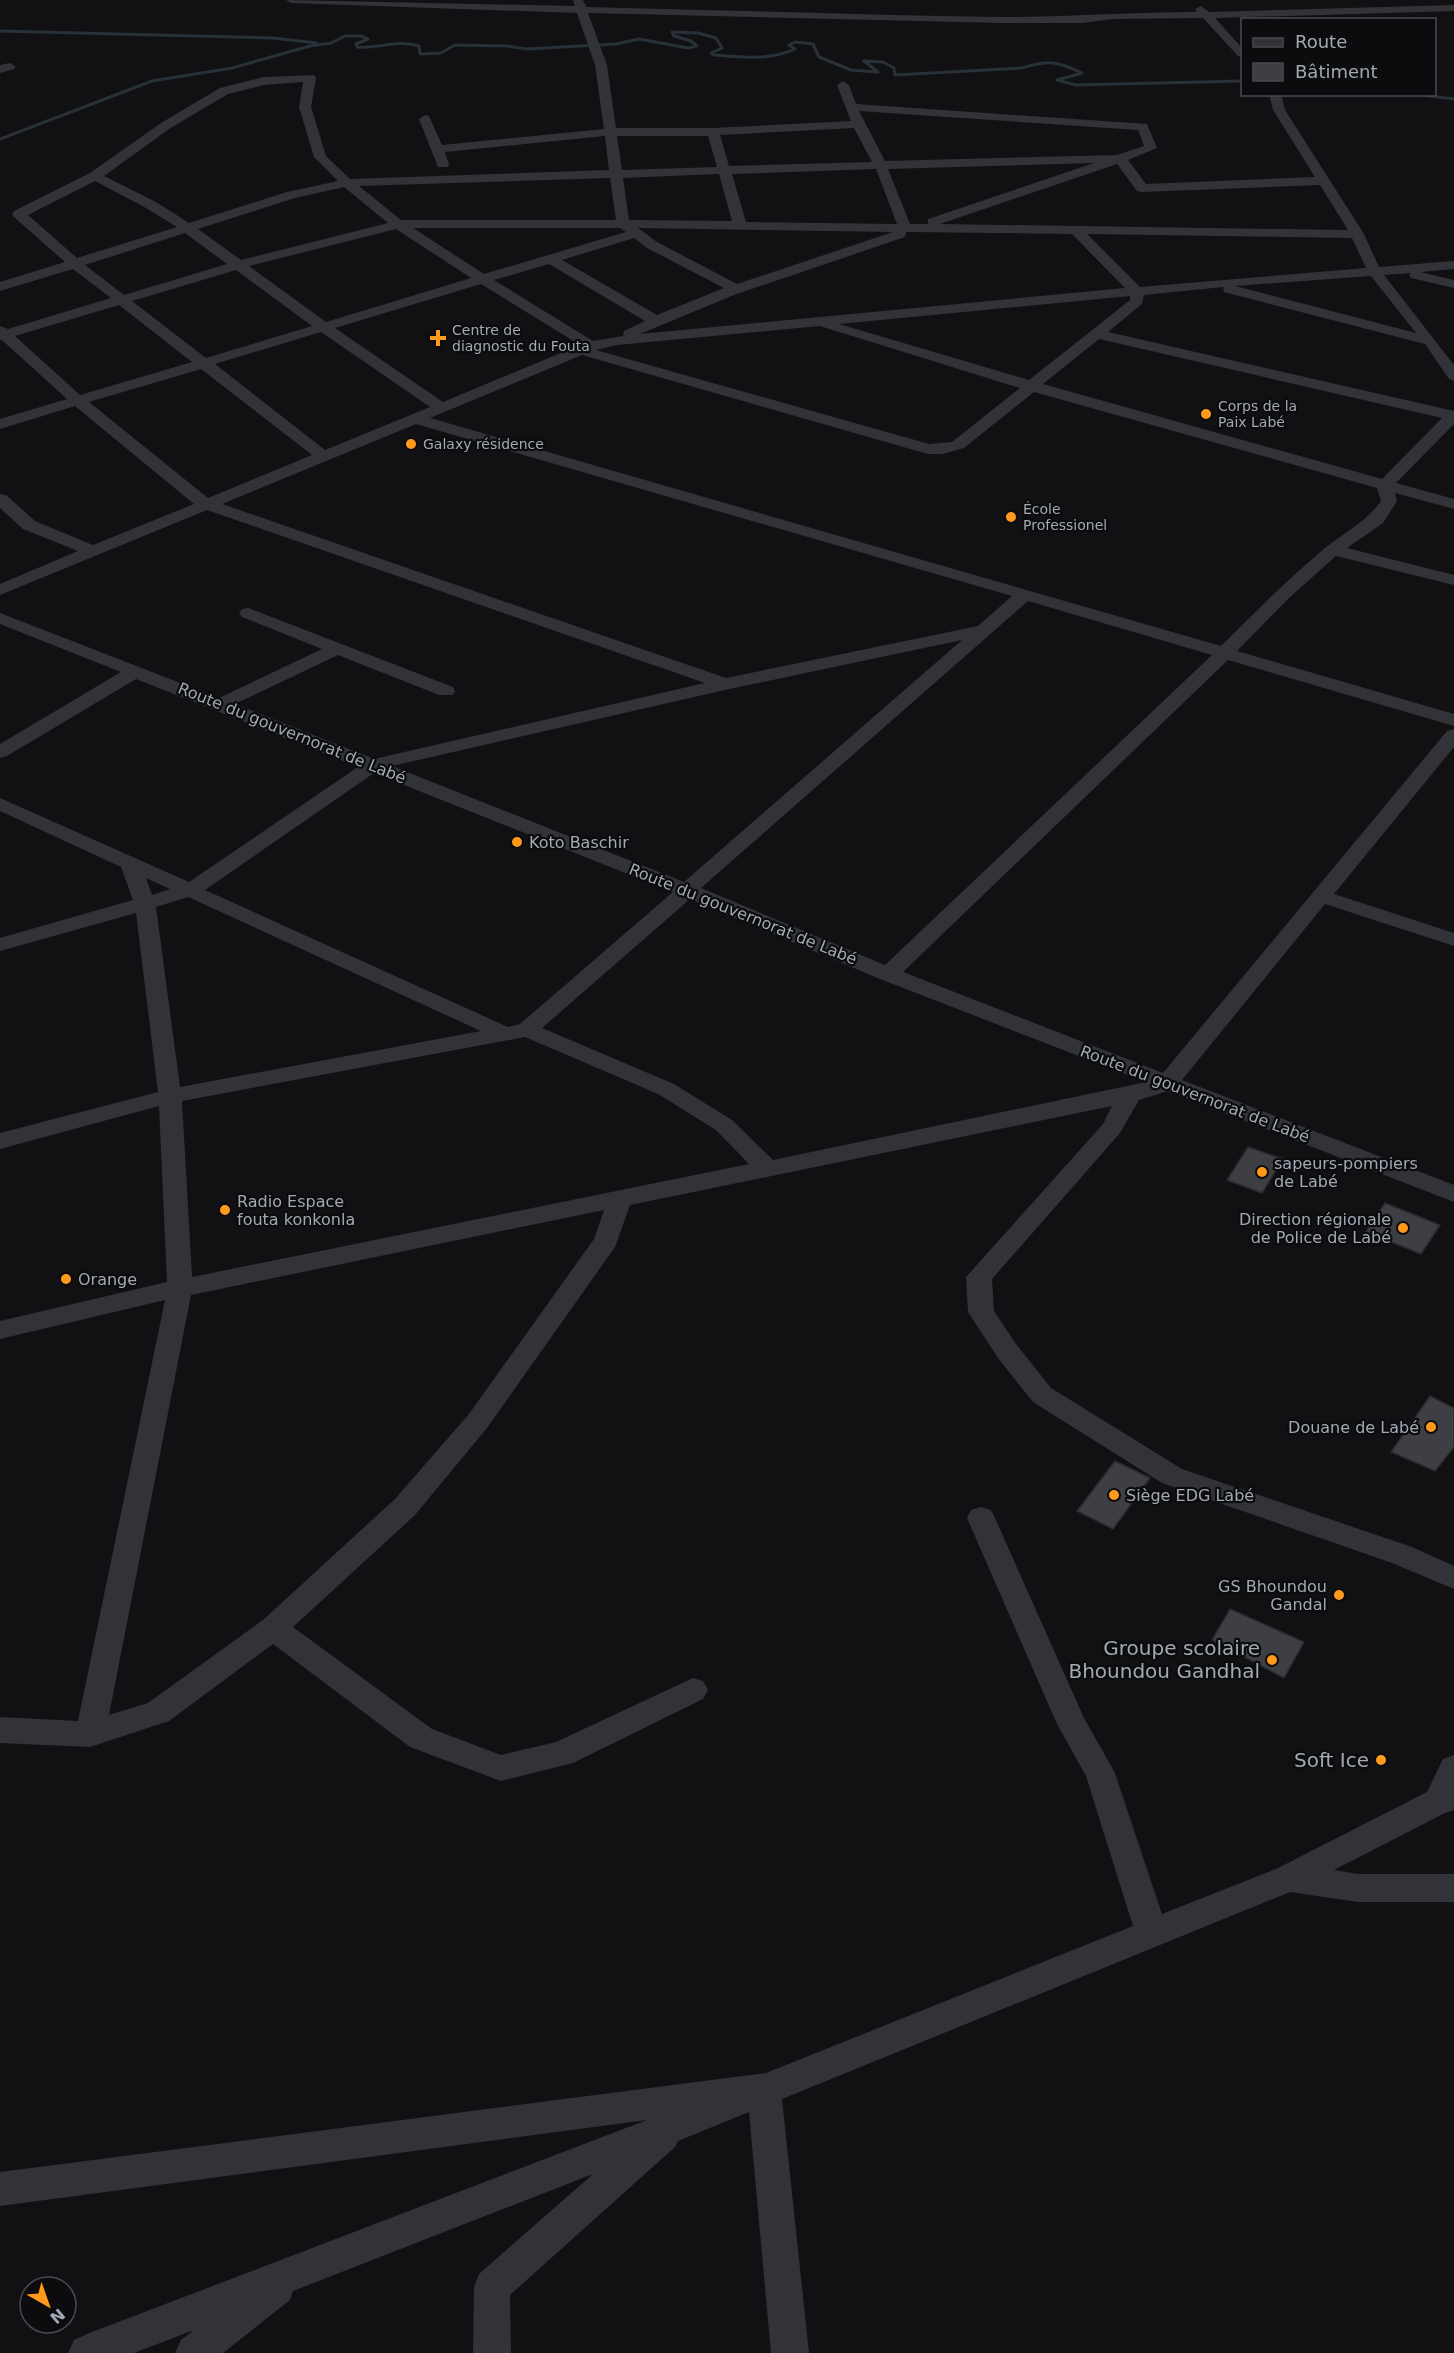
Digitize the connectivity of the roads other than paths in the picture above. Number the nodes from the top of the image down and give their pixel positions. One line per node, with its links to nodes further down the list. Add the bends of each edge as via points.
1 (291, 0): 4 (street, via 420,6)
2 (1112, 0): 8 (street)
3 (1194, 0): 7 (street)
4 (580, 5): 8 (street, via 1083,20); 16 (street, via 602,65)
5 (1296, 6): 6 (street); 7 (street); 9 (street)
6 (1454, 8)
7 (1207, 15): 8 (street); 10 (street)
8 (1112, 16)
9 (1284, 18)
10 (1241, 49)
11 (843, 85): 13 (street)
12 (1276, 96): 25 (street, via 1279,110)
13 (852, 106): 15 (street); 19 (street, via 1143,127 1151,148)
14 (425, 119): 18 (street)
15 (858, 124): 17 (street); 20 (street)
16 (609, 132): 17 (street); 18 (street); 22 (street)
17 (713, 132): 21 (street)
18 (437, 149): 24 (street)
19 (1120, 159): 20 (street); 25 (street, via 1142,188); 31 (street)
20 (880, 164): 21 (street); 31 (street)
21 (724, 170): 22 (street); 29 (street)
22 (617, 175): 24 (street); 28 (street)
23 (95, 176): 26 (street, via 165,126 224,91 264,81 310,78 305,107 320,157); 30 (street); 36 (street, via 19,214)
24 (450, 180): 26 (street)
25 (1323, 181): 34 (street)
26 (347, 183): 27 (street); 30 (street)
27 (398, 224): 28 (street); 37 (street); 41 (street)
28 (623, 224): 29 (street); 33 (street)
29 (741, 225): 31 (street)
30 (186, 227): 36 (street); 37 (street)
31 (910, 228): 32 (street); 45 (street)
32 (1076, 231): 34 (street); 46 (street)
33 (634, 234): 35 (street); 45 (street)
34 (1357, 234): 40 (street)
35 (549, 258): 41 (street); 48 (street)
36 (74, 263): 44 (street); 47 (street)
37 (238, 265): 47 (street); 50 (street)
38 (1454, 265): 39 (street)
39 (1396, 270): 40 (street); 43 (street)
40 (1375, 272): 42 (street); 54 (street)
41 (480, 278): 50 (street); 55 (street)
42 (1211, 284): 46 (street); 54 (street)
43 (1454, 284)
44 (0, 287)
45 (738, 290): 48 (street)
46 (1137, 292): 49 (street); 52 (street, via 1137,302)
47 (122, 300): 51 (street); 56 (street)
48 (656, 321): 53 (street)
49 (814, 321): 53 (street); 58 (street)
50 (322, 327): 56 (street); 60 (street)
51 (2, 334): 59 (street)
52 (1097, 334): 58 (street); 61 (street)
53 (616, 341): 55 (street)
54 (1430, 341): 57 (street)
55 (586, 348): 58 (street, via 928,449 958,445); 60 (street)
56 (203, 363): 59 (street); 64 (street)
57 (1454, 376)
58 (1031, 387): 65 (street)
59 (76, 401): 63 (street); 67 (street)
60 (440, 407): 62 (street)
61 (1453, 416): 65 (street)
62 (413, 418): 64 (street); 73 (street)
63 (0, 424)
64 (322, 455): 67 (street)
65 (1385, 485): 68 (street); 69 (street, via 1389,501 1377,519)
66 (0, 499): 70 (street, via 29,525)
67 (205, 504): 70 (street); 80 (street)
68 (1454, 504)
69 (1333, 550): 71 (street); 78 (street)
70 (92, 551): 72 (street)
71 (1454, 580)
72 (0, 590)
73 (1024, 595): 76 (street); 78 (street)
74 (248, 612): 77 (street)
75 (0, 618): 79 (street, Route du gouvernorat de Labé)
76 (984, 630): 80 (street); 90 (street)
77 (338, 648): 81 (street); 82 (street)
78 (1225, 653): 83 (street); 95 (street)
79 (136, 671): 82 (street, Route du gouvernorat de Labé); 85 (street)
80 (725, 684): 86 (street)
81 (446, 691)
82 (221, 704): 86 (street, Route du gouvernorat de Labé)
83 (1454, 720)
84 (1454, 735): 91 (street)
85 (0, 752)
86 (373, 765): 89 (street); 90 (street, Route du gouvernorat de Labé)
87 (0, 804): 88 (street)
88 (130, 862): 89 (street); 92 (street)
89 (191, 890): 92 (street); 97 (street)
90 (687, 890): 95 (street, Route du gouvernorat de Labé); 96 (street)
91 (1321, 896): 93 (street); 98 (street)
92 (145, 904): 94 (street); 100 (street)
93 (1454, 940)
94 (0, 945)
95 (888, 974): 98 (street, Route du gouvernorat de Labé)
96 (527, 1030): 97 (street); 102 (street, via 666,1089 724,1125)
97 (503, 1033): 100 (street)
98 (1166, 1083): 99 (street); 103 (street, Route du gouvernorat de Labé)
99 (1130, 1095): 102 (street); 108 (street, via 1112,1128 979,1278 981,1312 1007,1351 1042,1395 1172,1476 1402,1555)
100 (170, 1096): 101 (street); 105 (street)
101 (0, 1142)
102 (766, 1167): 104 (street)
103 (1454, 1194)
104 (620, 1197): 105 (street); 109 (street, via 606,1241 478,1421 405,1507)
105 (180, 1288): 106 (street); 112 (street)
106 (0, 1330)
107 (981, 1518): 117 (street, via 1072,1724 1100,1773)
108 (1454, 1578)
109 (273, 1628): 110 (street, via 421,1738 501,1768 562,1754); 112 (street, via 158,1712)
110 (693, 1690)
111 (0, 1730): 112 (street)
112 (90, 1734)
113 (1454, 1768): 114 (street)
114 (1446, 1799): 115 (street)
115 (1289, 1878): 116 (street, via 1358,1888); 117 (street)
116 (1454, 1888)
117 (1152, 1933): 118 (street)
118 (764, 2088): 119 (street); 120 (street); 125 (street)
119 (674, 2126): 121 (street); 124 (street, via 492,2287)
120 (0, 2189)
121 (295, 2272): 122 (street); 123 (street)
122 (87, 2353)
123 (194, 2353)
124 (492, 2353)
125 (789, 2353)

